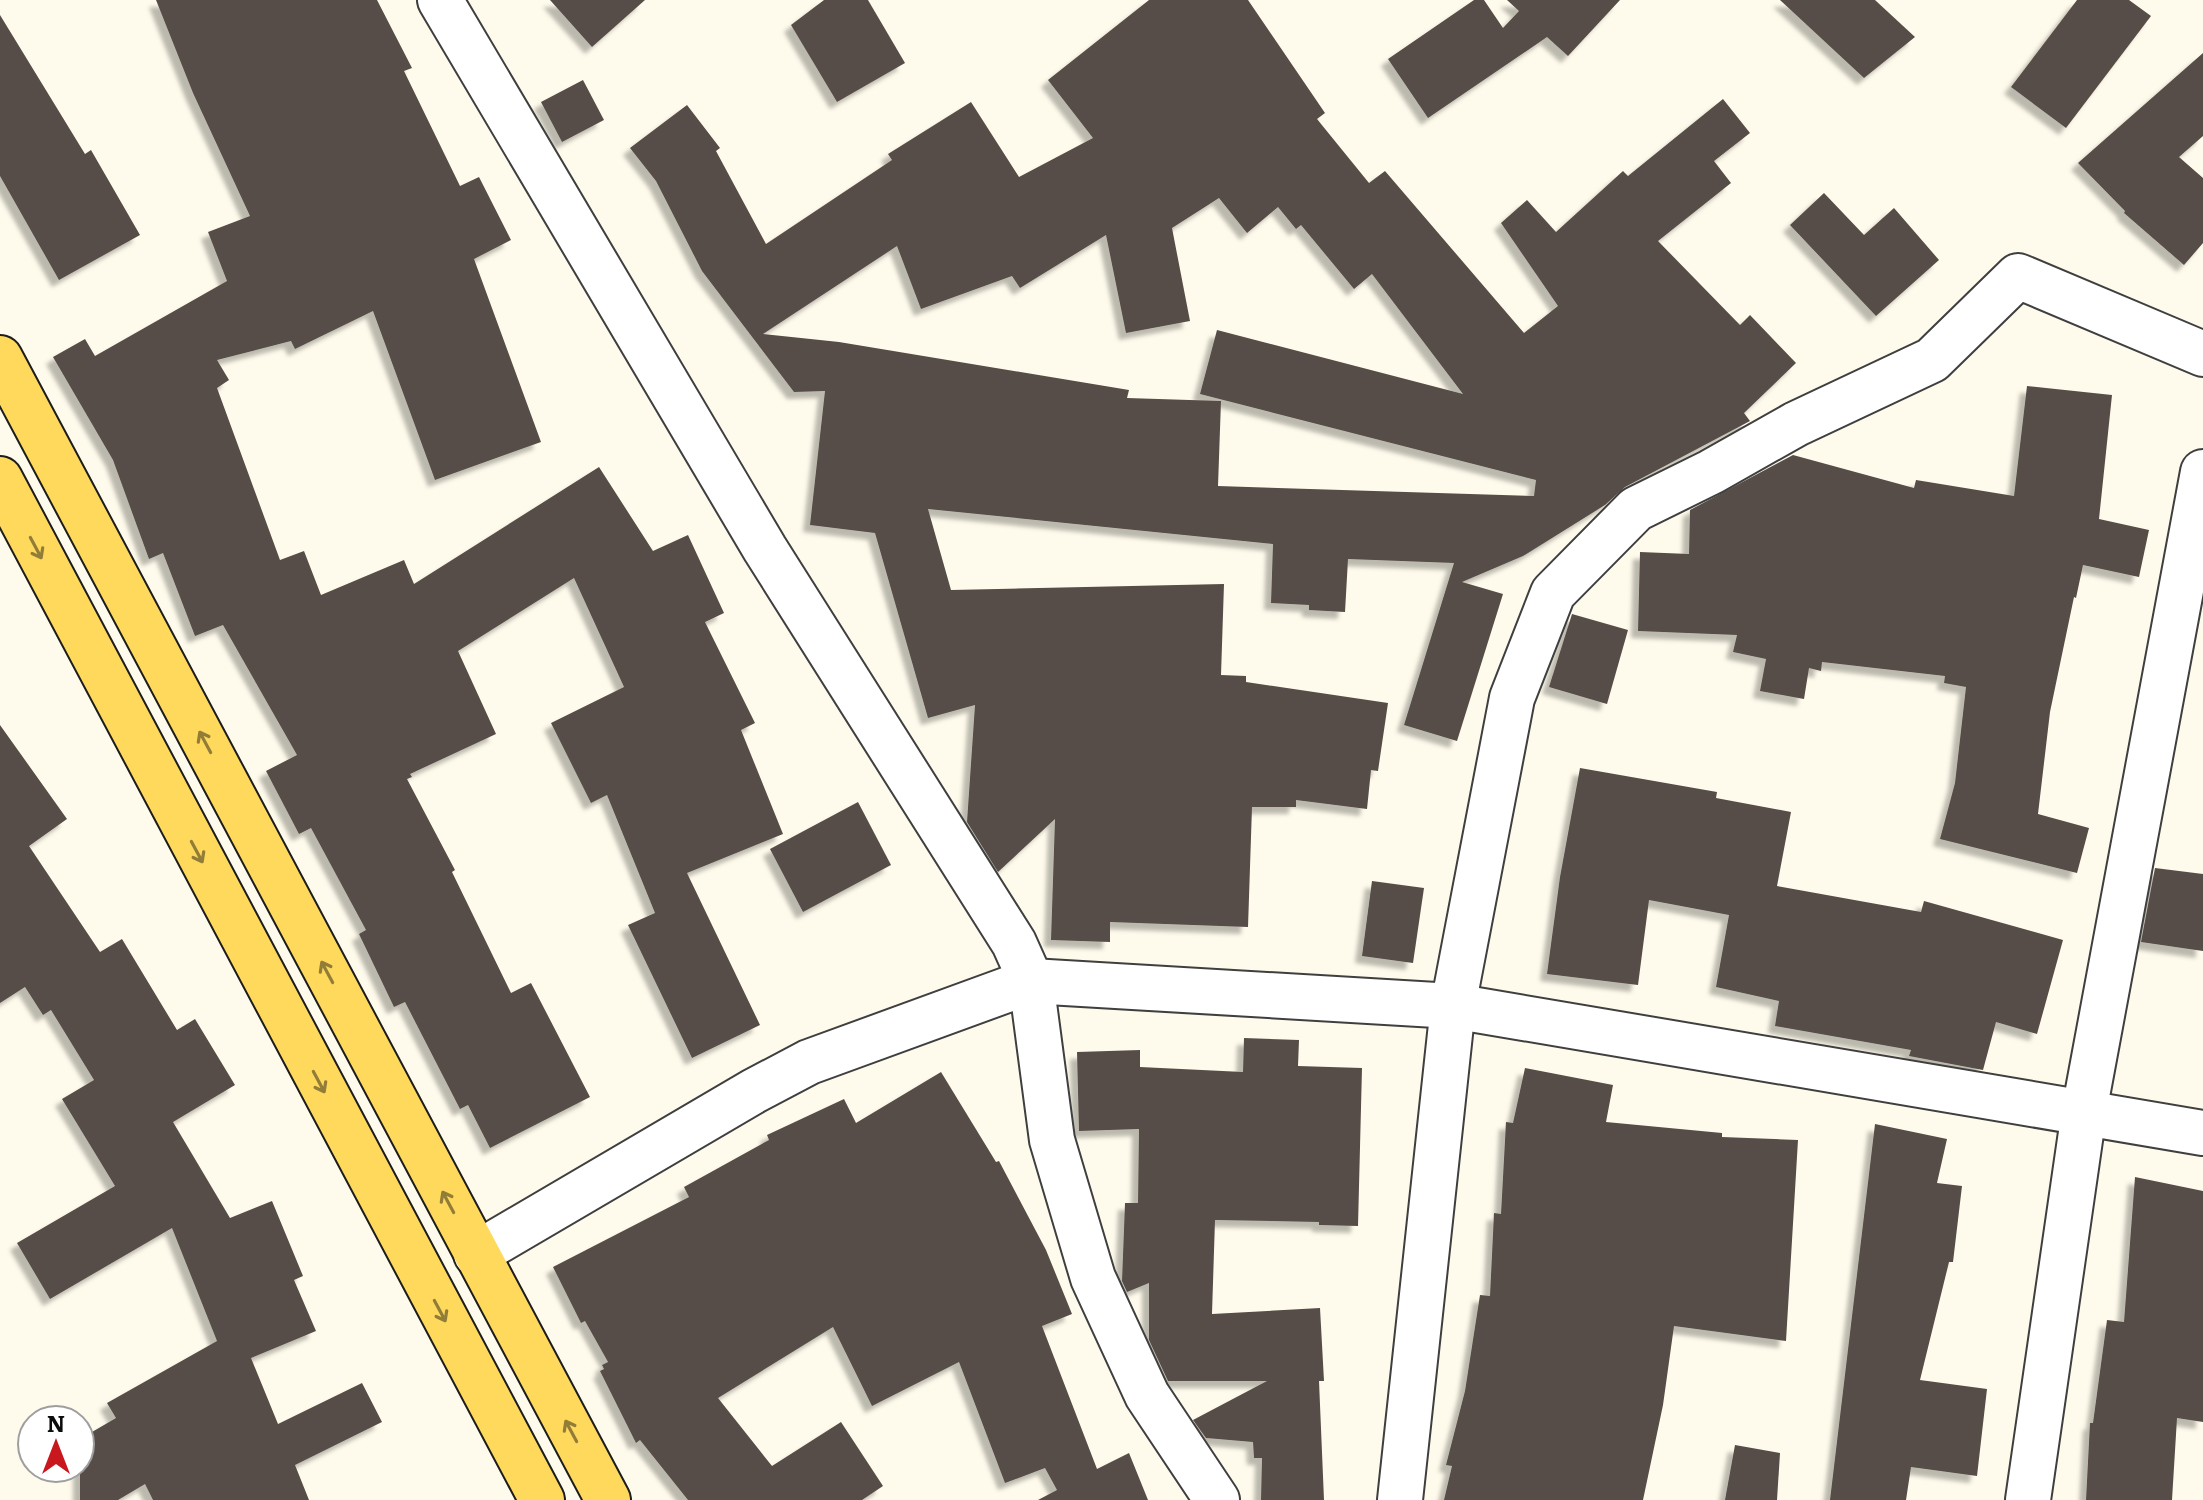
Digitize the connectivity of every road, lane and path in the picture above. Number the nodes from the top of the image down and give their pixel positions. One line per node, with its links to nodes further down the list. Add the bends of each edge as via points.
1 (440, 0): 6 (street, via 765,549 998,916)
2 (2203, 354): 7 (street, via 2018,276 1932,360 1636,509 1553,593 1512,698)
3 (0, 358): 10 (main road, one-way to 3)
4 (2203, 472): 8 (street)
5 (0, 479): 11 (main road, one-way to 11)
6 (1031, 981): 7 (street); 10 (street, via 809,1062); 13 (street, via 1052,1140 1093,1278 1147,1395)
7 (1453, 1006): 8 (street); 14 (street)
8 (2084, 1112): 9 (street); 15 (street)
9 (2203, 1133)
10 (476, 1254): 12 (main road, one-way to 10)
11 (542, 1500)
12 (608, 1500)
13 (1217, 1500)
14 (1400, 1500)
15 (2028, 1500)

